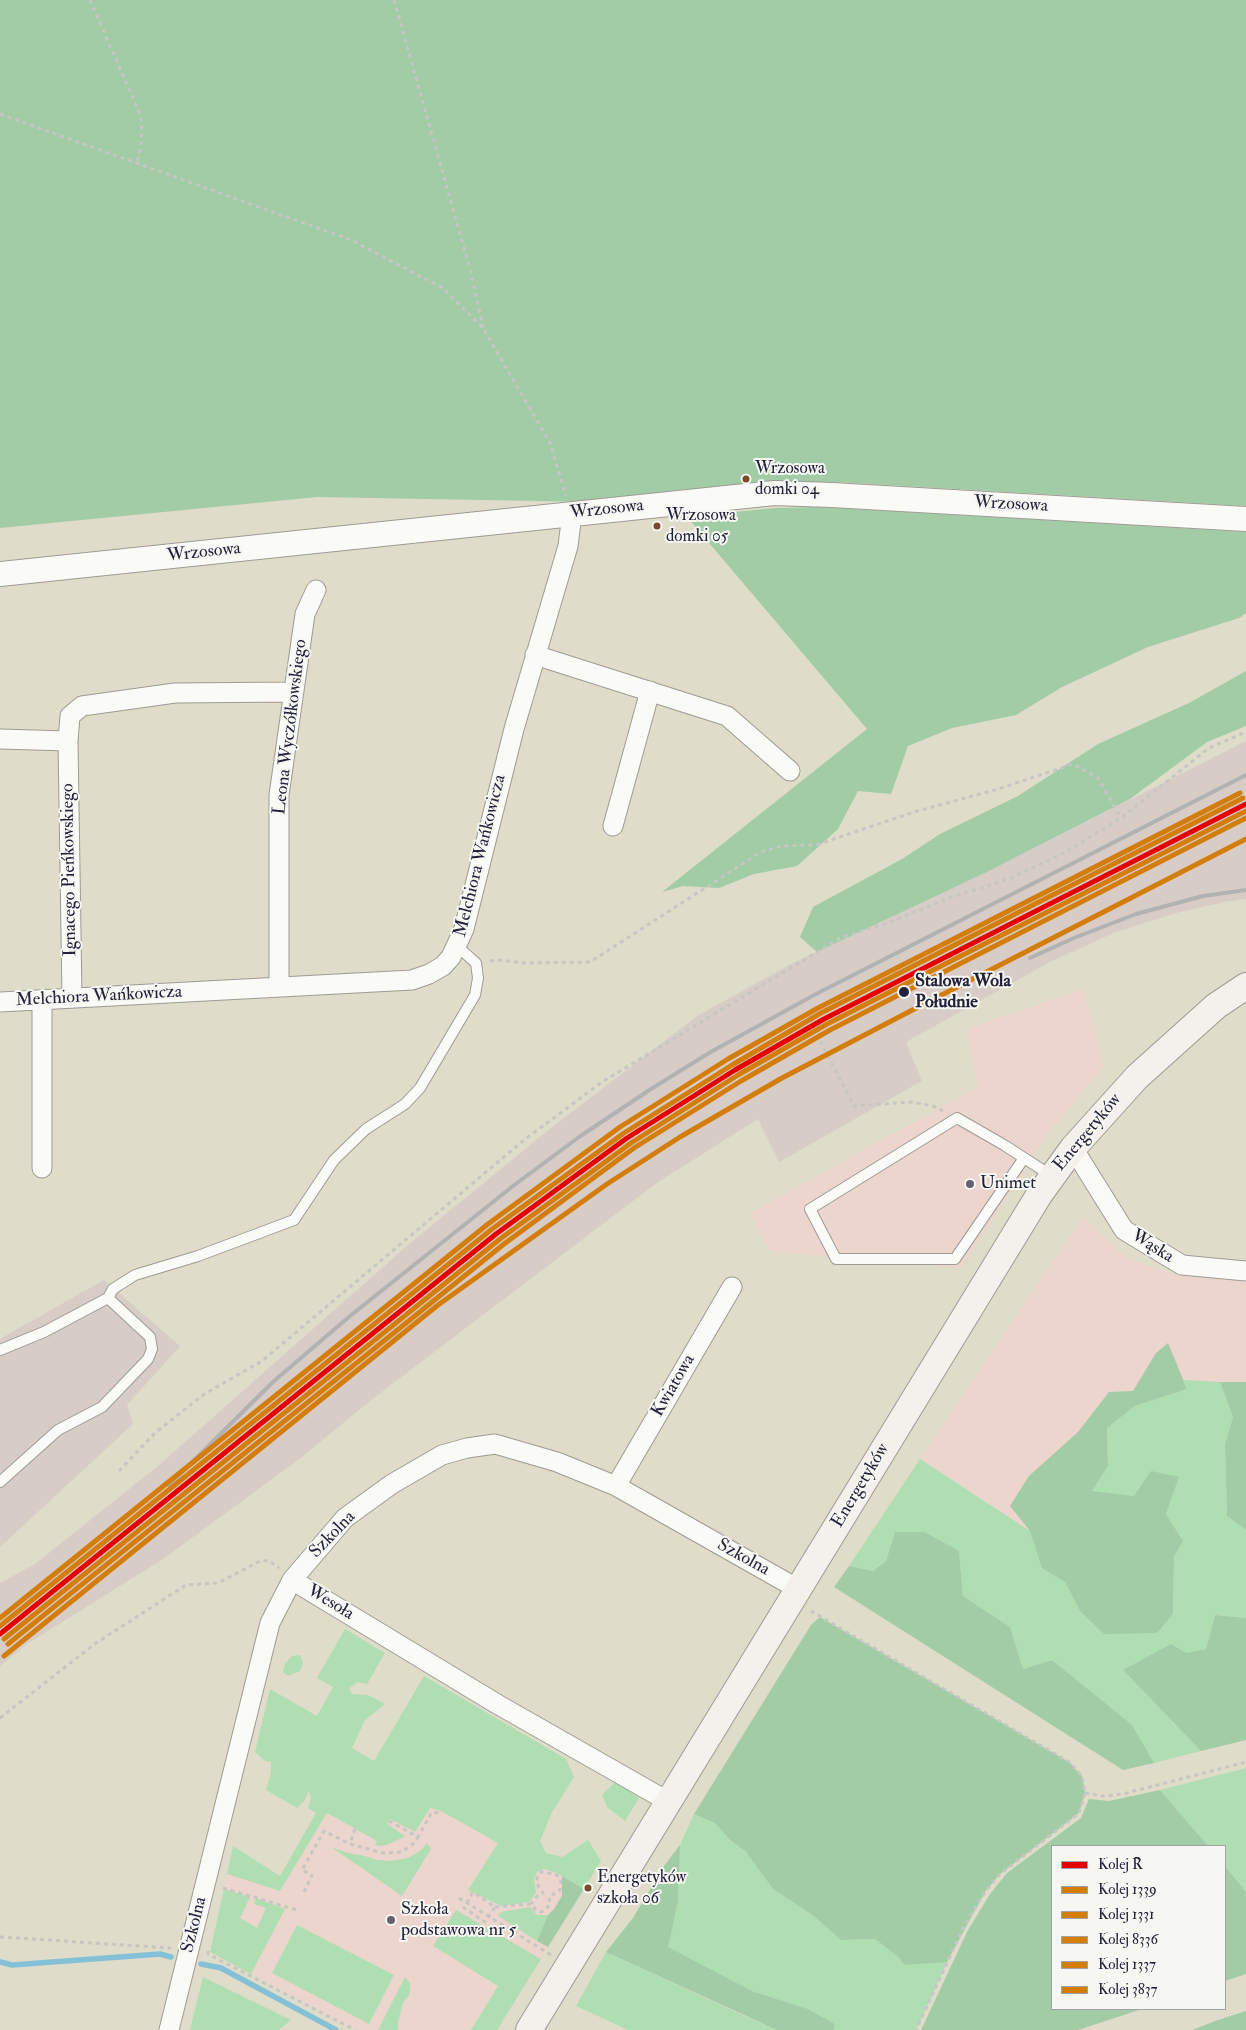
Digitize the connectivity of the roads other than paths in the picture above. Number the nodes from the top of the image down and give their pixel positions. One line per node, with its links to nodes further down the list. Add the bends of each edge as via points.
1 (572, 514): 2 (street, Wrzosowa, via 783,493); 3 (street, Wrzosowa); 5 (street, Melchiora Wańkowicza, via 568,546)
2 (1246, 518)
3 (0, 574)
4 (316, 590): 7 (street, Leona Wyczółkowskiego, via 305,614)
5 (535, 655): 6 (street); 12 (street, Melchiora Wańkowicza)
6 (650, 690): 10 (street, via 727,716); 11 (street)
7 (292, 692): 9 (street, Ignacego Pieńkowskiego, via 175,693 82,706 70,716); 14 (street, Leona Wyczółkowskiego, via 279,795)
8 (0, 740): 9 (street)
9 (68, 741): 15 (street, Ignacego Pieńkowskiego)
10 (790, 771)
11 (613, 826)
12 (458, 946): 14 (street, Melchiora Wańkowicza, via 443,966 412,980); 24 (lane, via 476,963 475,994 420,1088 405,1104 366,1129 334,1160 294,1220 198,1256 135,1275 113,1289)
13 (1246, 986): 18 (main road, Energetyków, via 1216,1006 1137,1077)
14 (279, 987): 15 (street, Melchiora Wańkowicza)
15 (72, 998): 16 (street, Melchiora Wańkowicza)
16 (42, 1000): 17 (street, Melchiora Wańkowicza); 20 (street)
17 (0, 1002)
18 (1073, 1148): 21 (main road, Energetyków); 22 (street, Wąska, via 1124,1230 1182,1265)
19 (1024, 1158): 19 (lane, via 955,1259 836,1259 810,1209 957,1118); 21 (lane)
20 (42, 1168)
21 (1052, 1176): 29 (main road, Energetyków)
22 (1246, 1271)
23 (732, 1287): 27 (street, Kwiatowa)
24 (108, 1298): 25 (lane, via 44,1332); 26 (lane, via 150,1337 152,1349 148,1359 102,1407 58,1430)
25 (0, 1350)
26 (0, 1482)
27 (616, 1486): 28 (street, Szkolna, via 557,1462 495,1444 442,1455 392,1484 346,1518); 29 (street, Szkolna)
28 (292, 1580): 30 (street, Wesoła, via 497,1704); 31 (street, Szkolna, via 270,1623)
29 (795, 1595): 30 (main road, Energetyków)
30 (669, 1802): 32 (main road, Energetyków)
31 (169, 2030)
32 (529, 2030)

